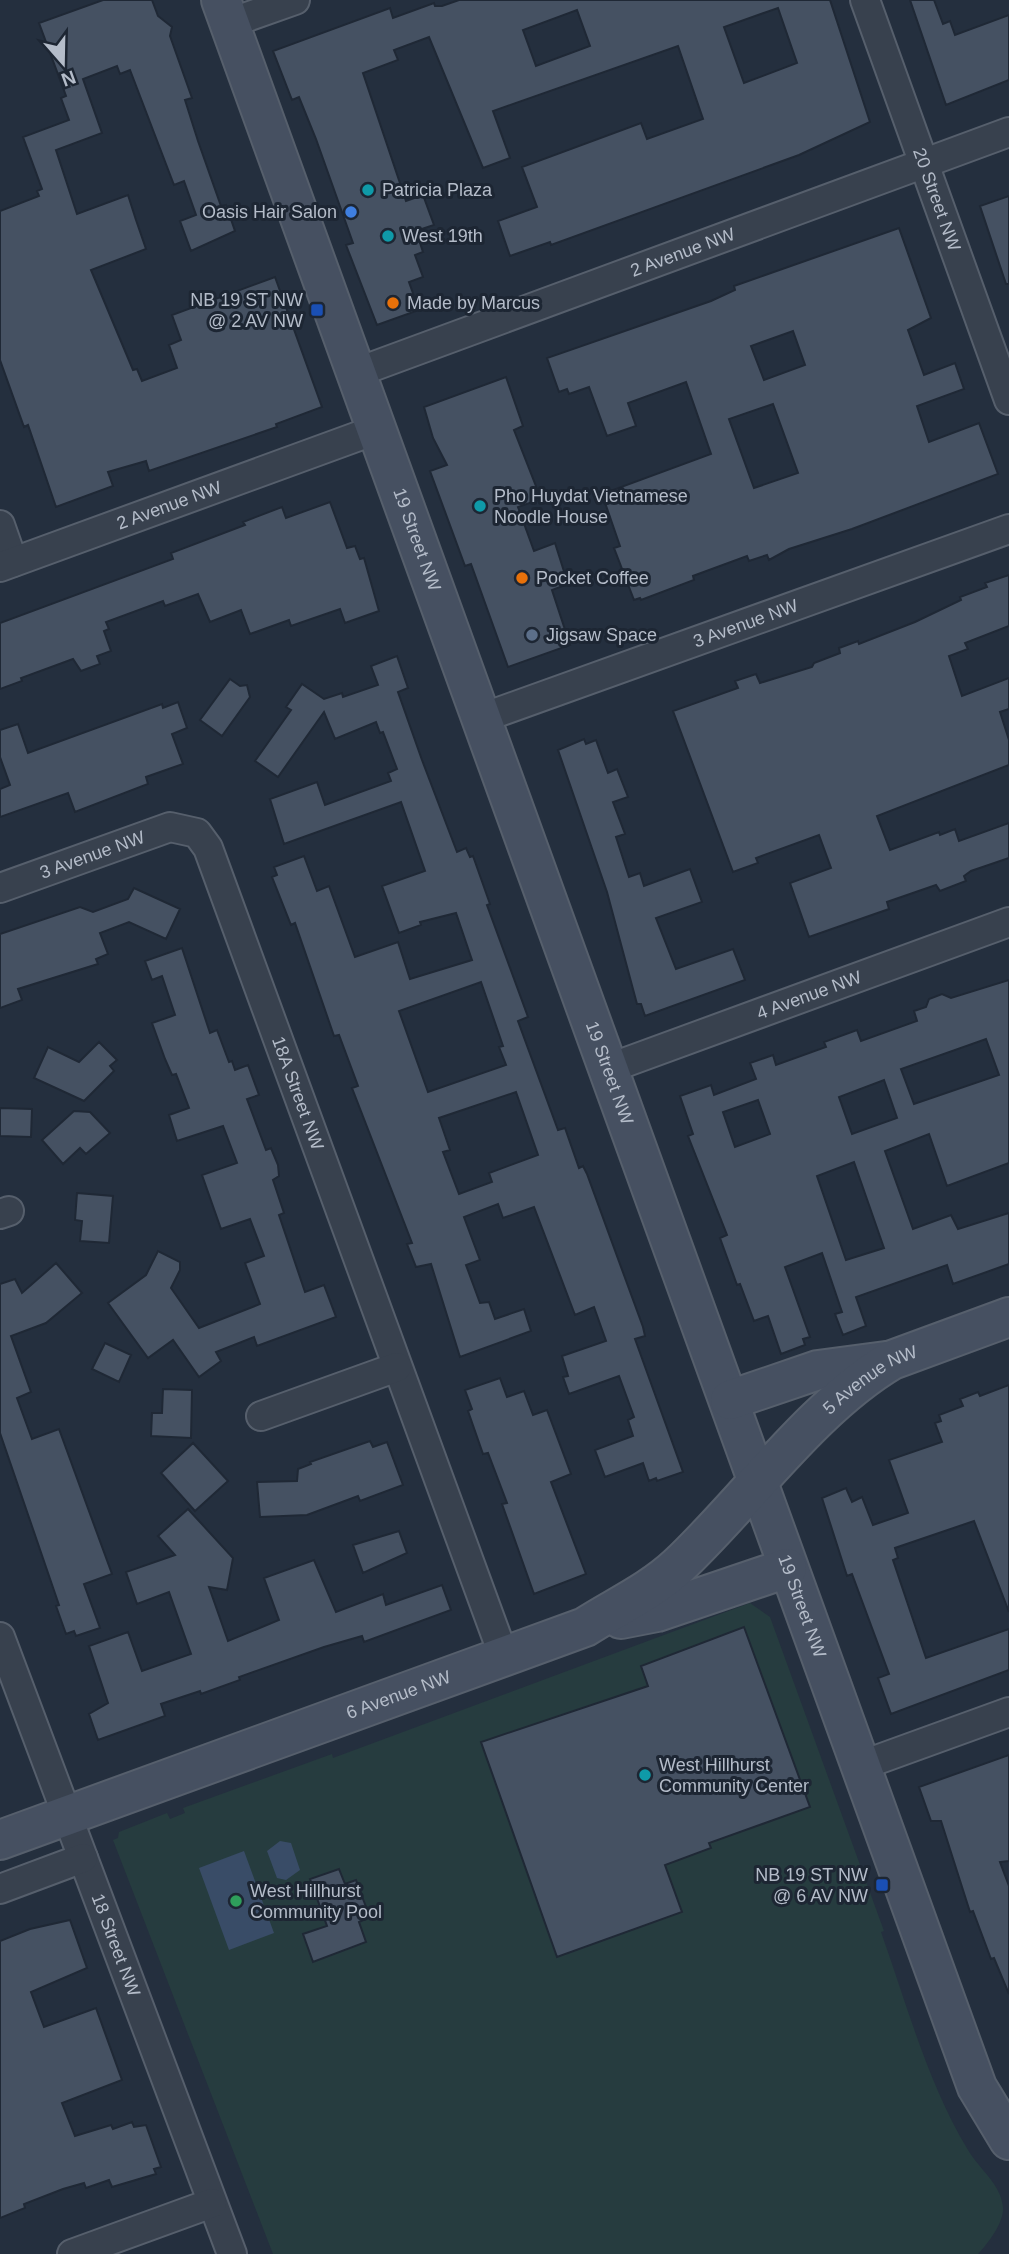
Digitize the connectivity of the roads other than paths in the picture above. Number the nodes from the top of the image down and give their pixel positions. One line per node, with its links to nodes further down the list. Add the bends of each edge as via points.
1 (295, 0): 3 (street)
2 (864, 0): 5 (street, 20 Street NW)
3 (226, 12): 6 (street, 19 Street NW)
4 (1009, 132): 5 (street, 2 Avenue NW)
5 (923, 163): 6 (street, 2 Avenue NW); 7 (street, 20 Street NW)
6 (358, 372): 8 (street, 19 Street NW)
7 (1009, 400)
8 (378, 429): 11 (street, 2 Avenue NW); 12 (street, 19 Street NW)
9 (0, 525): 11 (street)
10 (1009, 529): 12 (street, 3 Avenue NW)
11 (7, 565)
12 (482, 718): 16 (street, 19 Street NW)
13 (185, 830): 14 (street, 3 Avenue NW, via 170,827); 19 (street, 18A Street NW, via 197,833 208,848)
14 (0, 888)
15 (1009, 922): 16 (street, 4 Avenue NW)
16 (610, 1068): 20 (street, 19 Street NW)
17 (1009, 1317): 18 (street, 5 Avenue NW)
18 (892, 1360): 20 (street, via 818,1370); 22 (street, 5 Avenue NW, via 847,1393)
19 (397, 1367): 21 (street); 26 (street, 18A Street NW)
20 (730, 1400): 22 (street, 19 Street NW)
21 (261, 1416)
22 (758, 1484): 23 (street, 19 Street NW); 24 (street, 6 Avenue NW, via 657,1583)
23 (787, 1568): 24 (street, via 657,1612); 28 (street, 19 Street NW)
24 (585, 1627): 26 (street, 6 Avenue NW)
25 (0, 1637): 29 (street, 18 Street NW)
26 (504, 1657): 29 (street, 6 Avenue NW)
27 (1009, 1712): 28 (street)
28 (860, 1766): 33 (street, 19 Street NW)
29 (66, 1816): 30 (street, 6 Avenue NW); 31 (street, 18 Street NW)
30 (0, 1840)
31 (83, 1858): 32 (street); 35 (street, 18 Street NW)
32 (0, 1889)
33 (996, 2094): 34 (street, 19 Street NW)
34 (1009, 2140)
35 (212, 2203): 36 (street); 37 (street, 18 Street NW)
36 (72, 2254)
37 (232, 2254)

